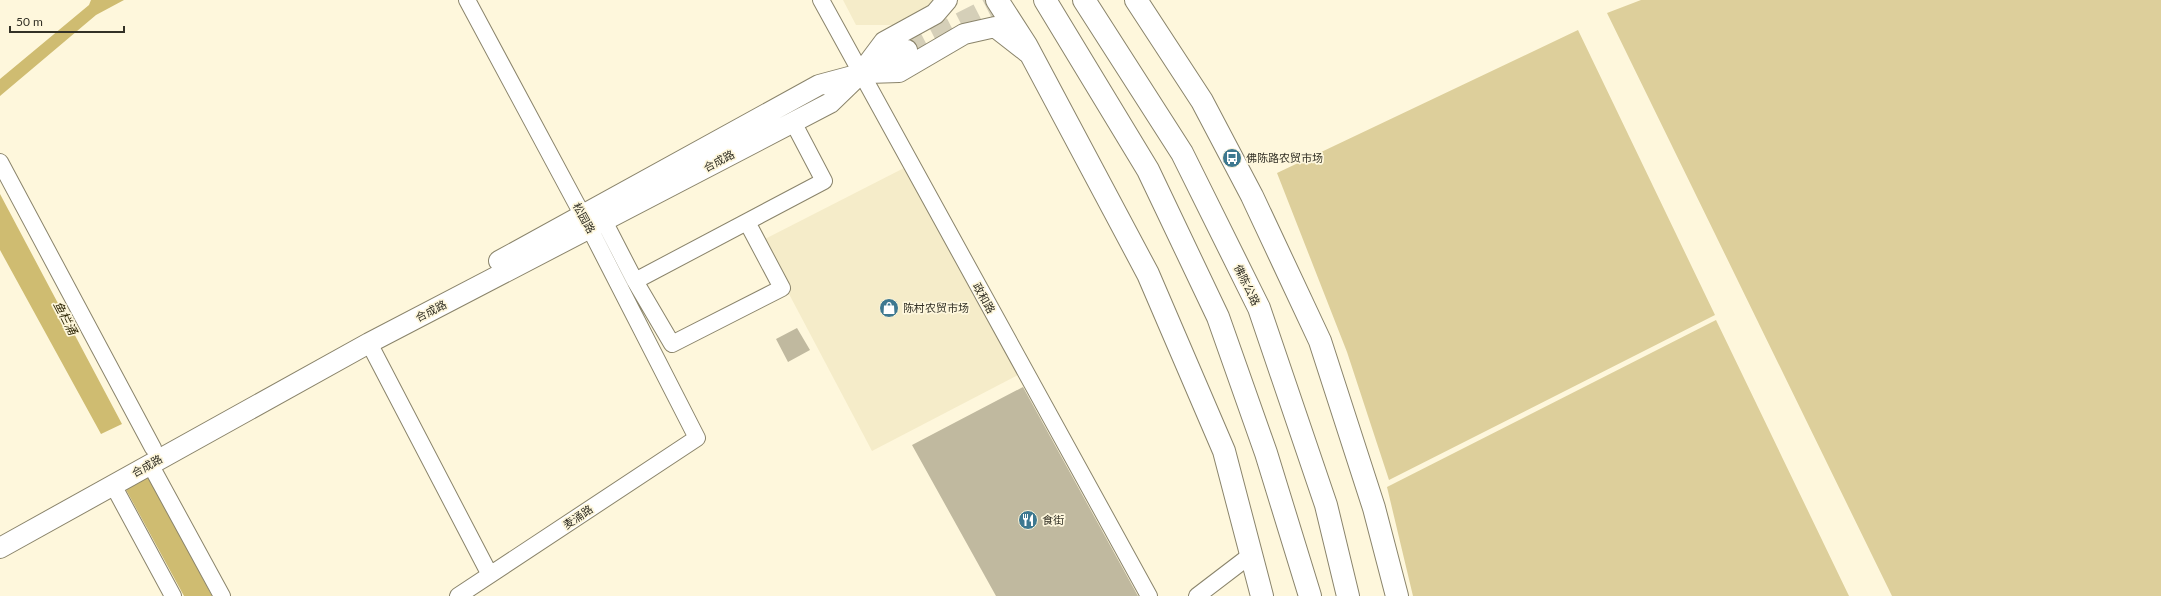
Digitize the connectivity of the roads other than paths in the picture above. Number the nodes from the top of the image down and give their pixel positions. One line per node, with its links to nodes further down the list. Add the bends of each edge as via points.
1 (467, 0): 13 (street, 松园路)
2 (821, 0): 10 (street, 政和路)
3 (947, 0): 10 (main road, via 935,14 884,42)
4 (997, 0): 9 (highway)
5 (1045, 0): 30 (highway, via 1148,170 1218,317 1266,454)
6 (1084, 0): 31 (highway, 佛陈公路, via 1182,153 1259,308 1326,505)
7 (1139, 2): 32 (highway, via 1205,108 1252,196 1320,341 1374,508)
8 (907, 50): 10 (main road, 合成路)
9 (1035, 60): 10 (main road, via 1008,35 995,27 964,34 899,72); 22 (highway, via 1148,274 1224,451)
10 (860, 74): 11 (main road, 合成路, via 830,103); 13 (main road, 合成路, via 819,85); 27 (street, 政和路)
11 (793, 122): 13 (main road, 合成路); 14 (street, via 824,182)
12 (0, 162): 18 (street)
13 (592, 222): 15 (street); 16 (main road, 合成路); 17 (street, 松园路); 18 (main road, 合成路)
14 (747, 222): 15 (street); 15 (street, via 782,288 672,344)
15 (635, 281)
16 (369, 343): 18 (main road, 合成路); 23 (street)
17 (697, 438): 23 (street, 麦涌路)
18 (152, 456): 19 (main road, 合成路); 20 (main road, 合成路); 25 (street)
19 (113, 485): 21 (main road, 合成路); 24 (street)
20 (0, 532)
21 (0, 548)
22 (1252, 554): 28 (street); 29 (highway)
23 (490, 575): 26 (street, 麦涌路)
24 (173, 596)
25 (222, 596)
26 (458, 596)
27 (1149, 596)
28 (1197, 596)
29 (1262, 596)
30 (1310, 596)
31 (1348, 596)
32 (1396, 596)

